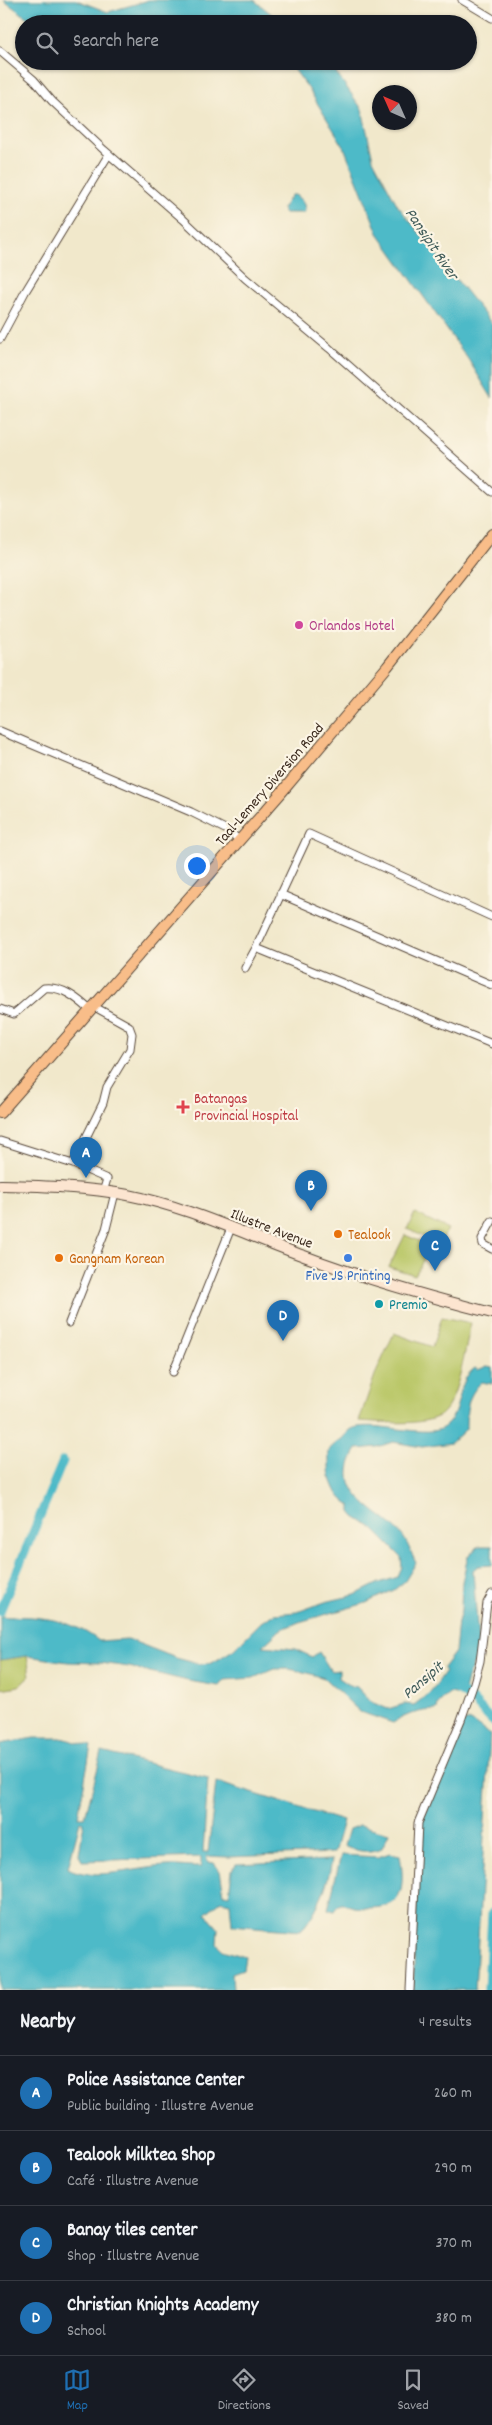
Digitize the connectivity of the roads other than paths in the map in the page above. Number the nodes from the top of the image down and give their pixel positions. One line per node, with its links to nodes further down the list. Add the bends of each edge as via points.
1 (462, 0): 2 (street)
2 (492, 18)
3 (0, 51): 4 (street)
4 (15, 64)
5 (22, 70): 6 (street)
6 (109, 154): 7 (street); 8 (street, via 272,302)
7 (0, 339)
8 (492, 492)
9 (492, 534): 11 (main road, Taal-Lemery Diversion Road, via 388,667)
10 (0, 731): 11 (street, via 191,812)
11 (240, 841): 17 (main road, Taal-Lemery Diversion Road)
12 (280, 894): 13 (street, via 308,834); 14 (street); 16 (street)
13 (492, 917)
14 (256, 948): 15 (street); 19 (street)
15 (244, 968)
16 (492, 984)
17 (91, 1008): 18 (street, via 76,997 50,987 44,988 14,1014); 20 (main road, Taal-Lemery Diversion Road); 22 (street, via 129,1026 132,1034 130,1049 107,1087 103,1103)
18 (0, 1009)
19 (492, 1044)
20 (0, 1113)
21 (0, 1140): 22 (street)
22 (73, 1164): 26 (street, via 107,1179)
23 (0, 1186): 24 (main road, Illustre Avenue)
24 (39, 1186): 25 (main road, Illustre Avenue); 26 (main road, Illustre Avenue)
25 (0, 1192)
26 (103, 1192): 27 (main road, Illustre Avenue)
27 (115, 1193): 29 (main road, Illustre Avenue, via 155,1202); 32 (street, via 106,1229)
28 (492, 1221): 30 (street, via 482,1239 483,1244)
29 (231, 1228): 31 (main road, Illustre Avenue, via 354,1273); 33 (street)
30 (492, 1249)
31 (492, 1313)
32 (69, 1322)
33 (173, 1372)
34 (492, 1594): 35 (street, via 487,1603 474,1683 418,1822)
35 (410, 1990)

